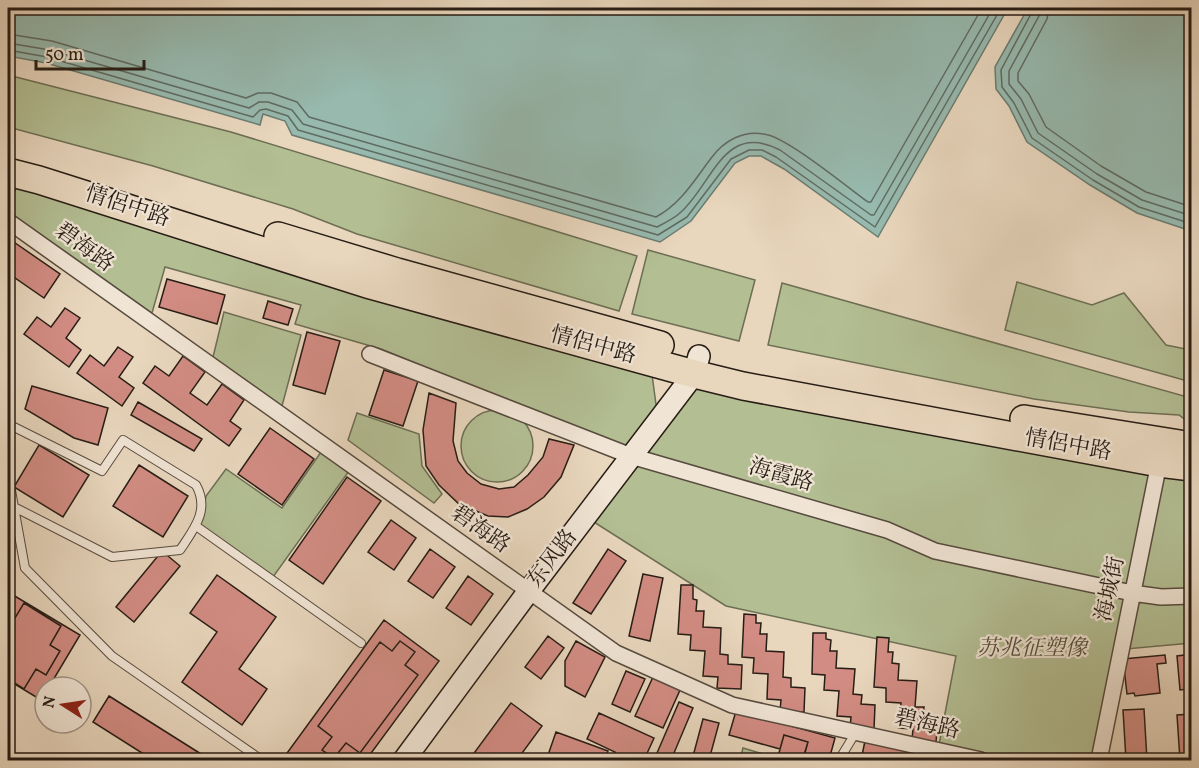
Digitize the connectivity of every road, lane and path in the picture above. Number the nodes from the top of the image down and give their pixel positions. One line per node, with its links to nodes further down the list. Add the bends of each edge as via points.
1 (8, 154): 5 (highway, 情侶中路)
2 (8, 172): 5 (highway, 情侶中路, via 367,284)
3 (8, 221): 14 (street, 碧海路)
4 (370, 354): 8 (street, 海霞路)
5 (696, 365): 7 (highway, 情侶中路, via 777,375); 8 (street, 东风路); 9 (highway, 情侶中路, via 743,386)
6 (8, 424): 13 (lane, via 102,471 123,440 196,485 202,496)
7 (1191, 446)
8 (631, 456): 14 (street, 东风路); 15 (street, 海霞路, via 887,530 935,551)
9 (1159, 463): 10 (highway, 情侶中路); 15 (street, 海城街)
10 (1191, 467)
11 (8, 474): 12 (lane)
12 (14, 507): 13 (lane, via 112,557 180,549); 19 (lane, via 25,567 33,576 112,656)
13 (196, 526): 17 (lane)
14 (528, 592): 18 (street, 碧海路, via 616,653 732,705); 20 (street, 东风路)
15 (1132, 593): 16 (street, 海霞路); 23 (street, 海城街)
16 (1191, 596)
17 (360, 643)
18 (856, 732): 21 (lane); 22 (street, 碧海路)
19 (256, 756)
20 (404, 760)
21 (839, 760)
22 (981, 760)
23 (1099, 760)

